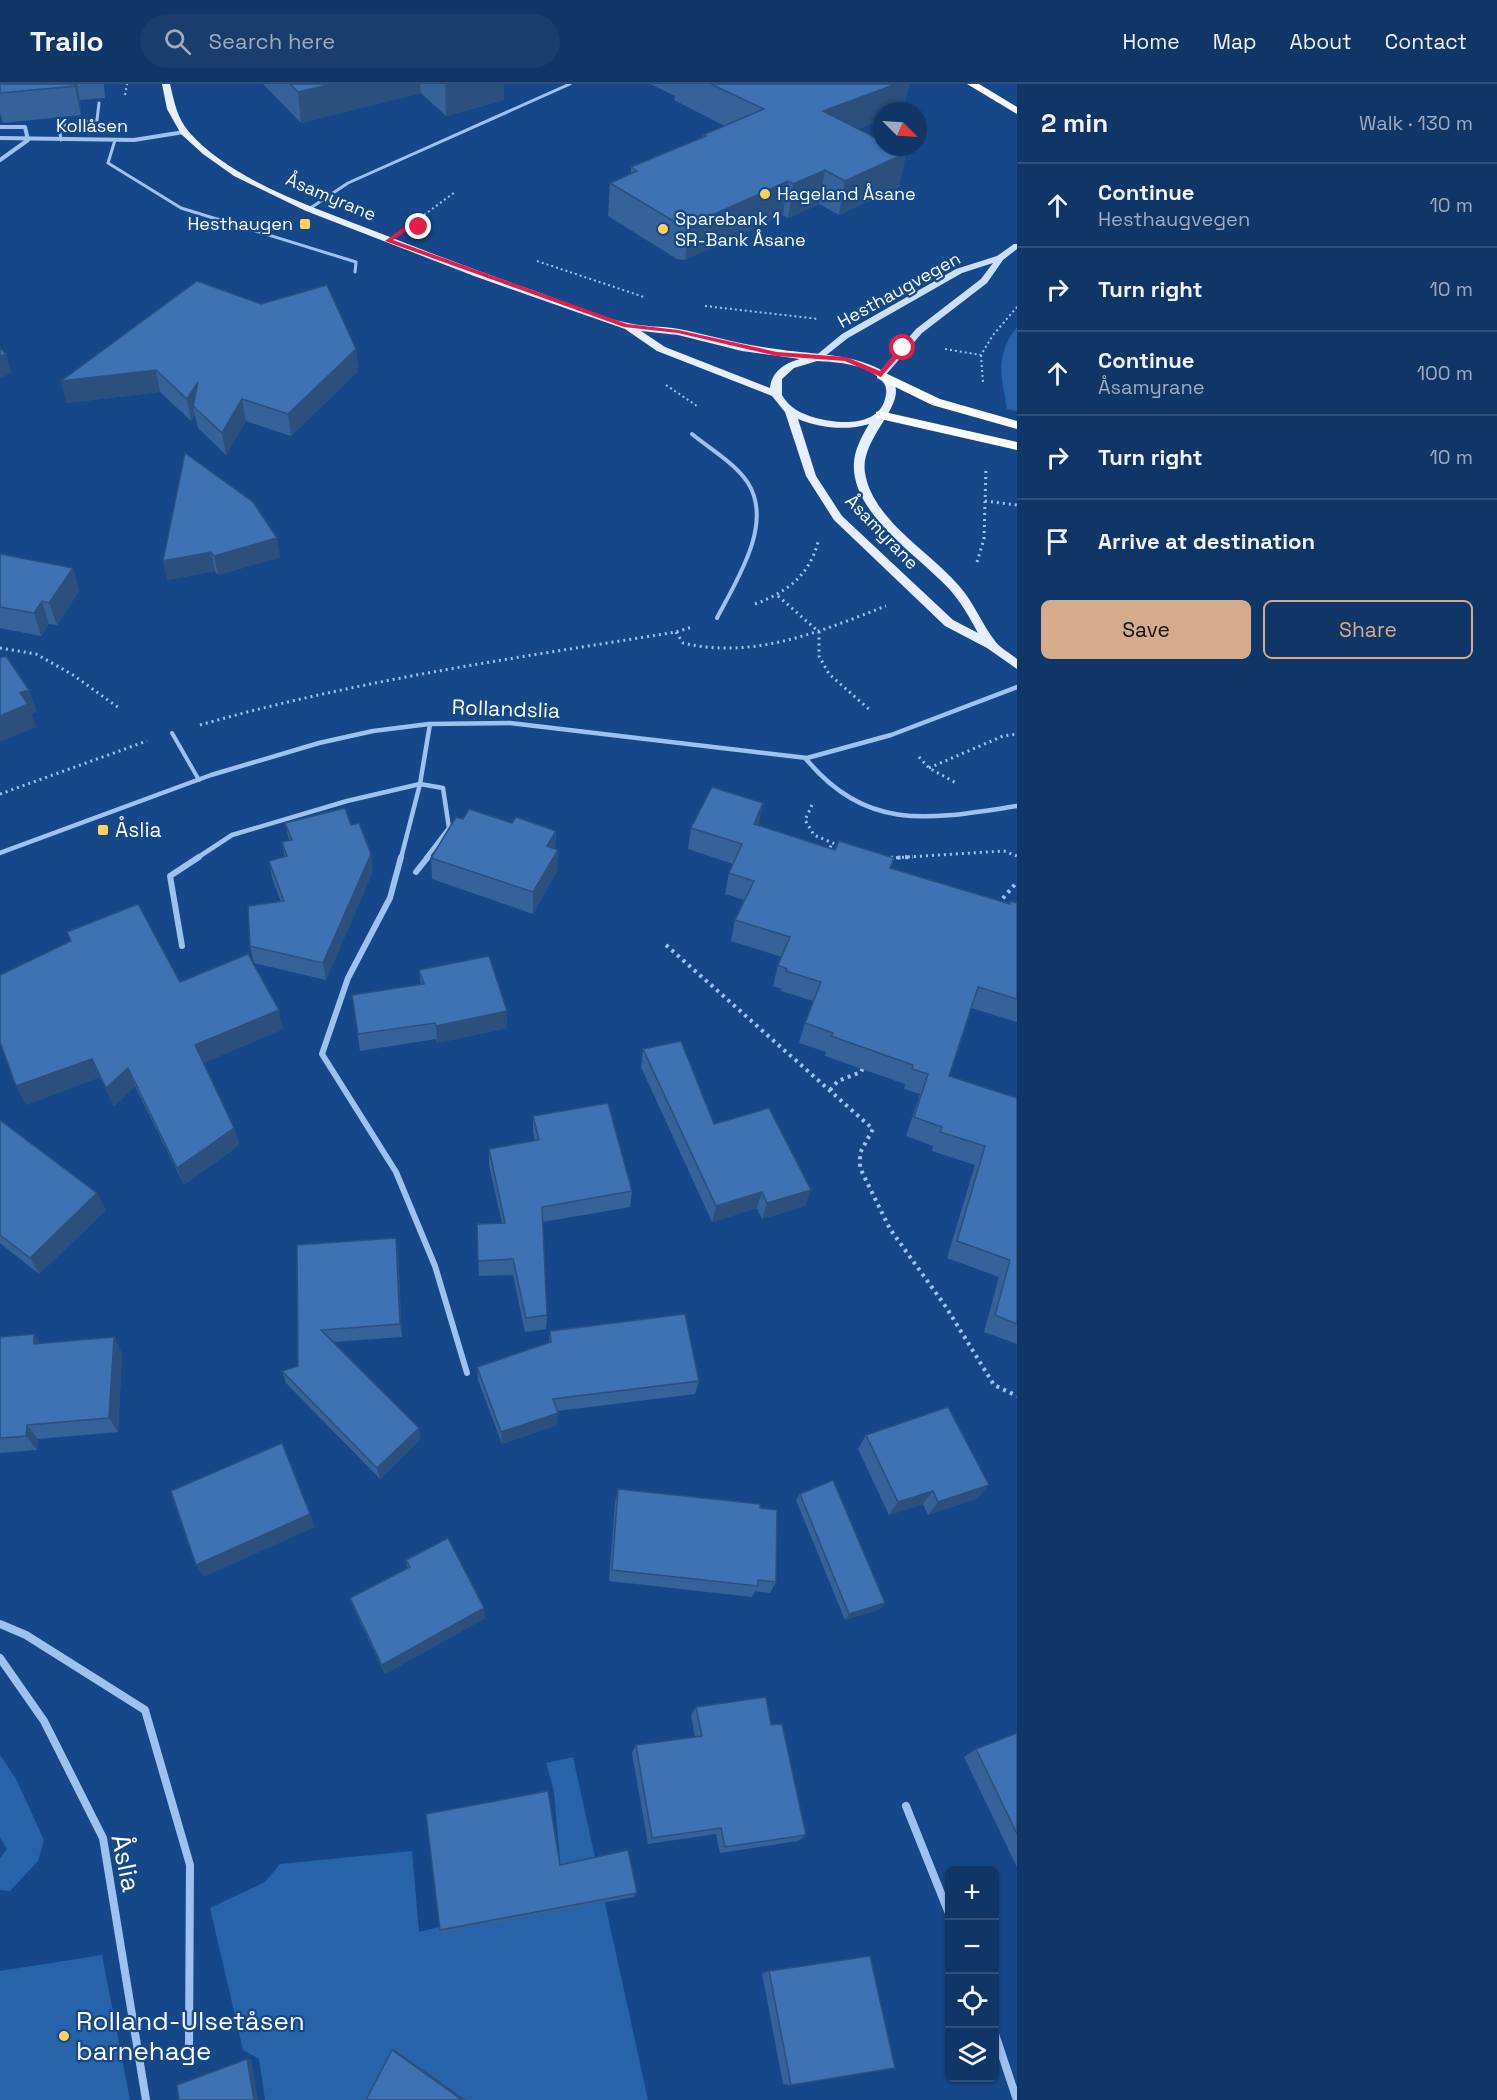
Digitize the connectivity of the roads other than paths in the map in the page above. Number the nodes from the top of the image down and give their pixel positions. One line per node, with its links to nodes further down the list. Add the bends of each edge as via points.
1 (166, 84): 7 (main road, Åsamyrane, via 171,109)
2 (570, 84): 13 (lane, via 348,183)
3 (972, 84): 5 (highway)
4 (99, 103): 10 (lane, via 97,120 59,126)
5 (1017, 111)
6 (0, 127): 9 (street, via 25,127)
7 (184, 132): 11 (street, Kollåsen); 13 (main road, Åsamyrane, via 237,174)
8 (0, 138): 9 (street, Kollåsen)
9 (28, 140): 10 (street, Kollåsen); 12 (street)
10 (61, 140): 11 (street, Kollåsen)
11 (115, 140): 16 (lane, via 108,163 181,208 356,262)
12 (0, 160)
13 (309, 209): 17 (main road, Åsamyrane)
14 (1017, 246): 15 (main road, Hesthaugvegen)
15 (1000, 258): 18 (main road, Hesthaugvegen, via 958,271 845,336); 19 (main road, Hesthaugvegen, via 984,281 919,331)
16 (356, 272)
17 (626, 326): 18 (main road, Åsamyrane); 20 (main road, Åsamyrane, via 661,349)
18 (817, 358): 19 (main road, via 846,359); 20 (main road, via 802,361 779,374)
19 (881, 375): 22 (main road, via 890,385 892,396); 23 (highway, via 936,402)
20 (776, 394): 21 (main road)
21 (789, 411): 22 (main road, via 806,419 846,425); 27 (main road, Åsamyrane, via 811,476 838,518 949,623)
22 (880, 415): 25 (highway); 27 (main road, Åsamyrane, via 858,457 869,500 877,513 968,603)
23 (1017, 425)
24 (692, 434): 26 (lane, via 747,482 759,515 750,546)
25 (1017, 446)
26 (717, 618)
27 (991, 645): 28 (main road, Åsamyrane)
28 (1017, 665)
29 (1017, 687): 32 (street, Rollandslia, via 897,735)
30 (430, 724): 32 (street, Rollandslia, via 496,722 564,728); 33 (street, Rollandslia, via 292,749); 34 (street)
31 (172, 733): 33 (lane)
32 (806, 759): 35 (street, via 828,784 854,801 896,817 936,817)
33 (199, 780): 36 (street, Rollandslia)
34 (420, 784): 37 (street, via 443,788 449,828); 38 (street, via 232,835 170,876); 39 (street, via 390,898 348,978 322,1054 396,1172 435,1266)
35 (1017, 806)
36 (0, 853)
37 (416, 872)
38 (183, 946)
39 (467, 1373)
40 (0, 1624): 45 (street, via 26,1635 145,1710 190,1865)
41 (0, 1658): 46 (street, Åslia, via 44,1721 103,1838)
42 (906, 1806): 43 (street)
43 (945, 1904)
44 (999, 2046): 47 (street)
45 (189, 2047)
46 (146, 2100)
47 (1017, 2100)

